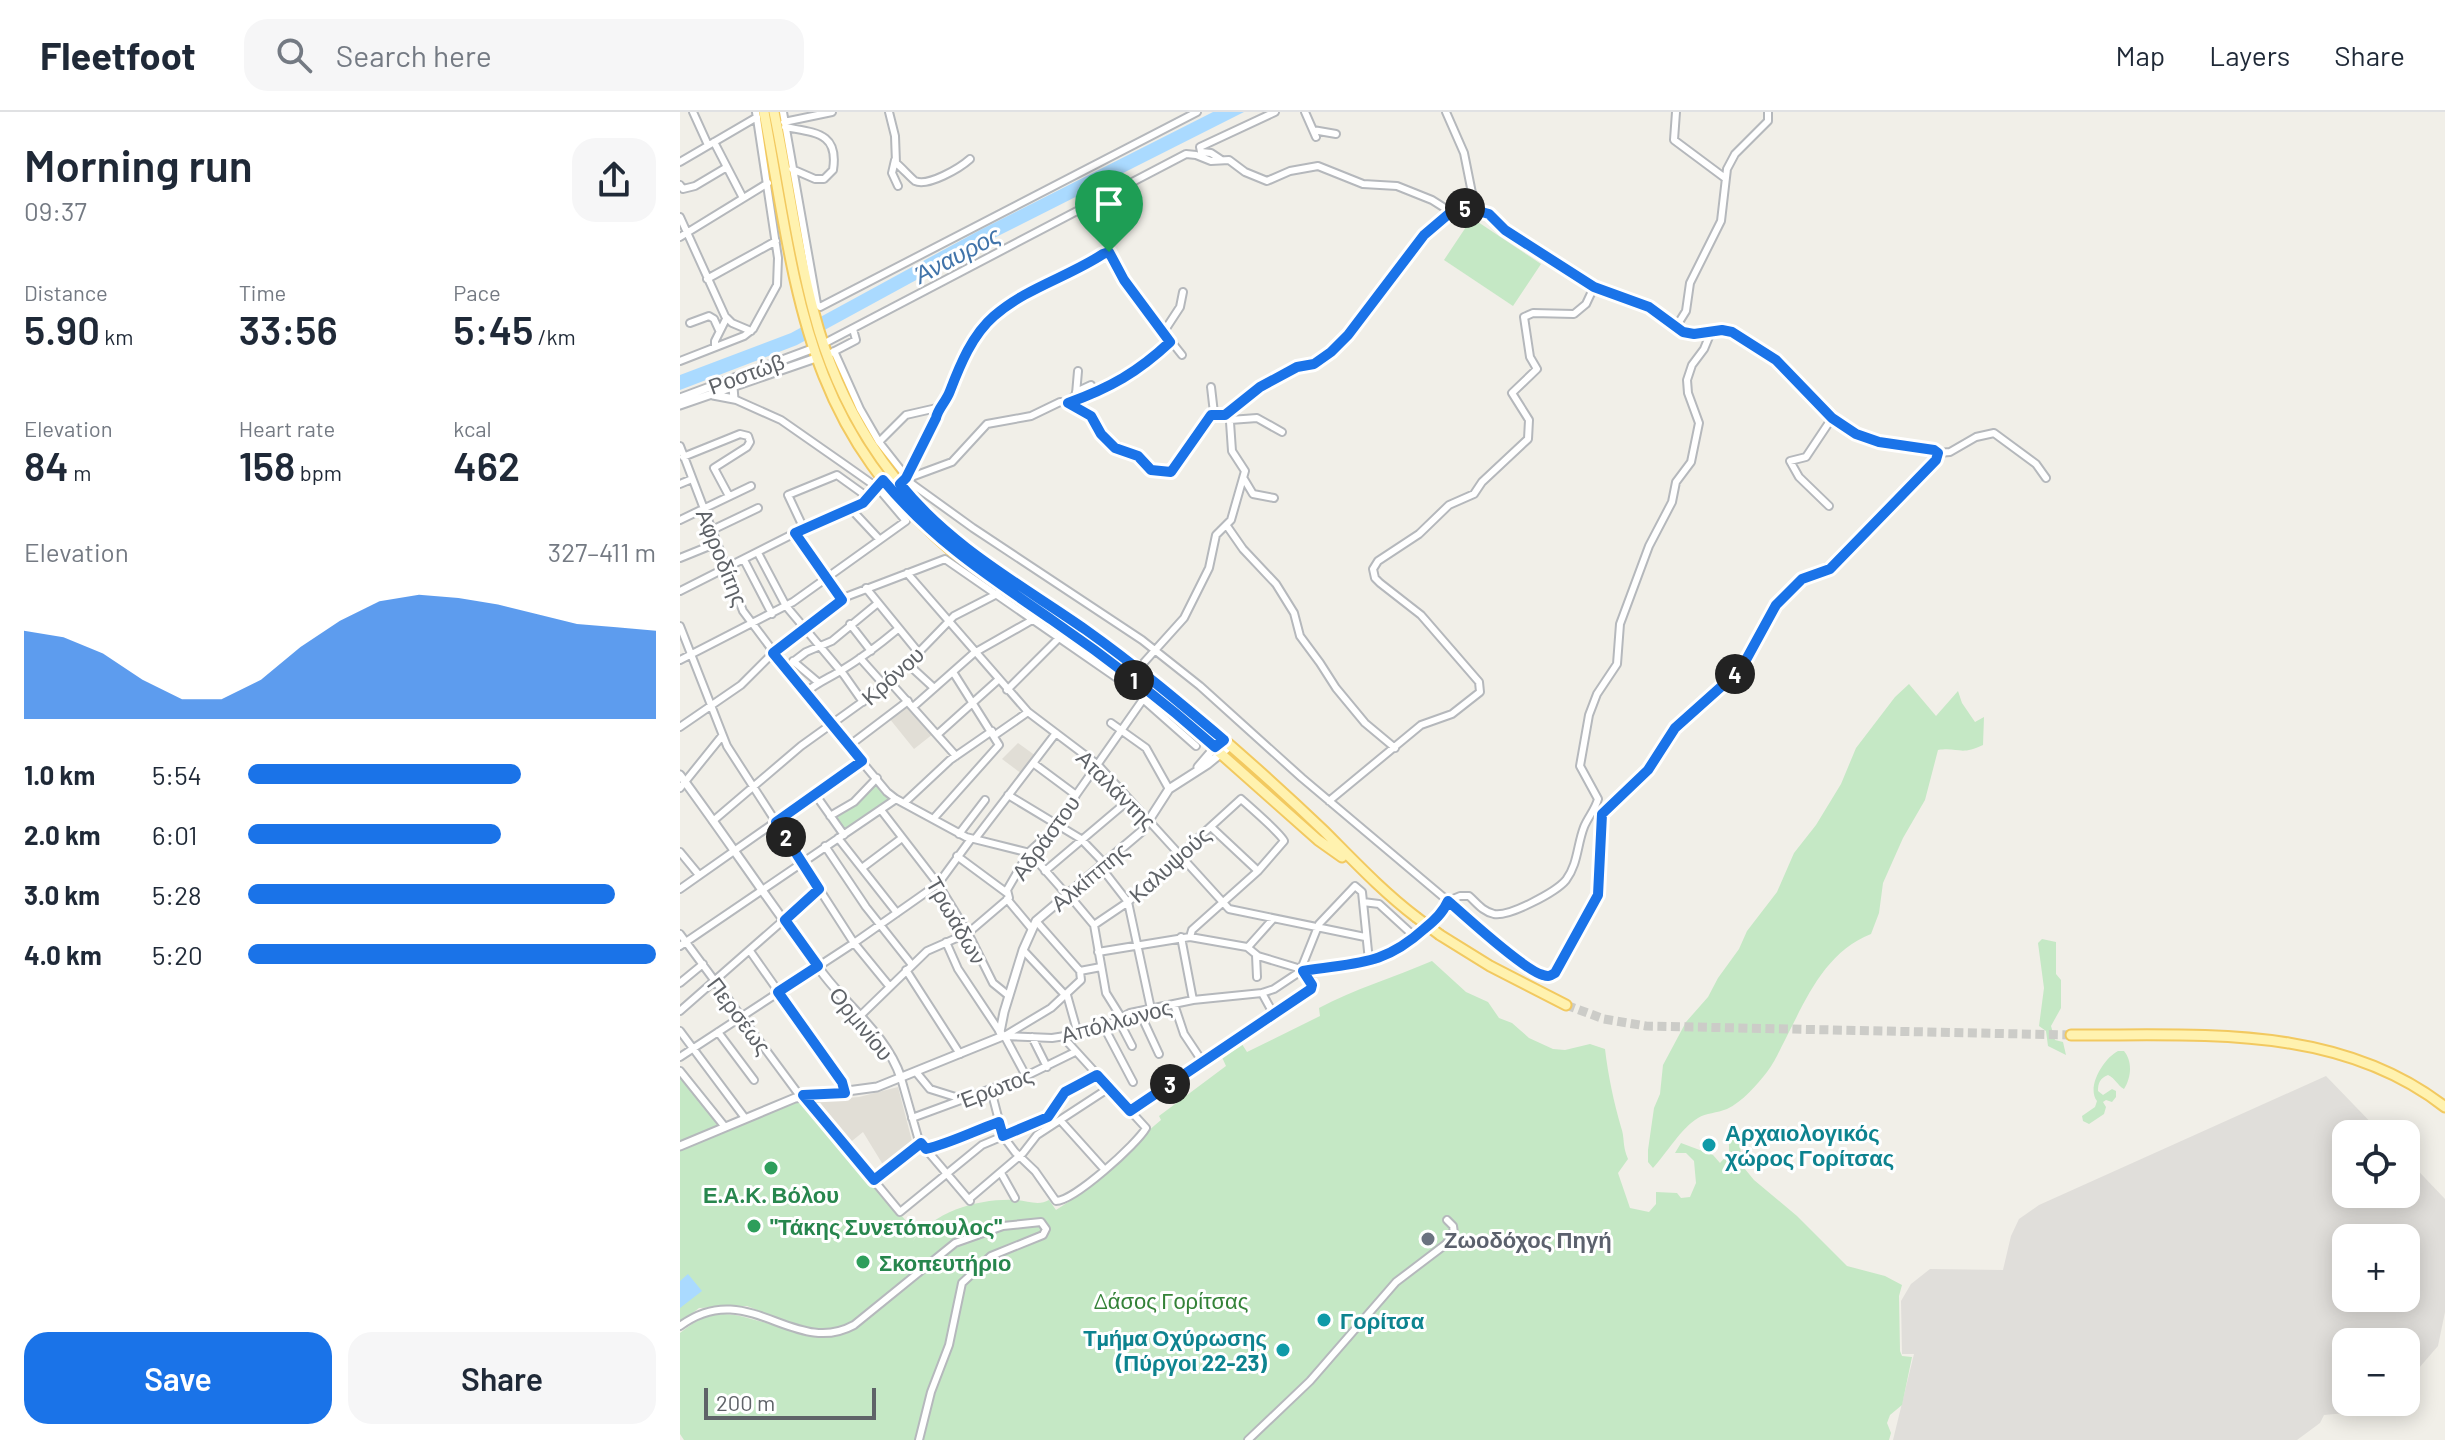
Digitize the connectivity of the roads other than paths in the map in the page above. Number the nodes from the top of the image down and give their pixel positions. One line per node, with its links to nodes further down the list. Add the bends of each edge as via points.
1 (693, 112): 16 (street)
2 (774, 112): 48 (main road, via 813,311)
3 (783, 112): 14 (street)
4 (832, 112): 14 (street)
5 (889, 112): 19 (street)
6 (1197, 112): 13 (street)
7 (1275, 112): 18 (street, via 1200,147)
8 (1305, 112): 15 (street, via 1314,134)
9 (1446, 112): 29 (street, via 1465,157)
10 (1676, 112): 23 (street, via 1674,140)
11 (1768, 112): 23 (street, via 1768,121 1735,154)
12 (759, 114): 16 (street); 24 (street); 49 (main road)
13 (1183, 115): 22 (street, via 820,307)
14 (785, 125): 22 (street); 22 (street, via 825,137 835,156 832,174 824,179)
15 (1336, 134)
16 (711, 144): 20 (street); 21 (street)
17 (970, 159): 19 (street, via 955,172 918,182)
18 (1220, 159): 27 (street, via 1183,155); 30 (street, via 1267,181 1320,167 1363,184 1397,186)
19 (895, 160): 26 (street, via 892,173)
20 (680, 162)
21 (727, 167): 25 (street, via 690,188); 28 (street)
22 (792, 169)
23 (1725, 178): 40 (street, via 1721,221 1690,283 1686,311)
24 (768, 183): 28 (street); 33 (street)
25 (680, 185)
26 (898, 186)
27 (1110, 193): 34 (street, via 1114,222); 41 (street)
28 (743, 198): 32 (street)
29 (1475, 208): 30 (street); 36 (street)
30 (1451, 212): 64 (street, via 1420,240 1335,348 1314,364 1260,387)
31 (680, 217): 32 (street)
32 (684, 234): 35 (street)
33 (776, 241): 35 (street); 43 (street, via 778,282)
34 (1109, 252): 45 (street); 62 (street, via 992,317 969,347)
35 (707, 279): 38 (street)
36 (1594, 287): 40 (street, via 1649,307); 151 (street, via 1574,314 1524,317 1537,369 1512,393 1529,420 1528,439 1476,492 1449,505 1374,565 1380,583 1421,615 1480,686 1477,696 1452,714 1428,721)
37 (1183, 292): 45 (street)
38 (726, 319): 42 (street); 43 (street)
39 (690, 323): 42 (street, via 709,316)
40 (1676, 327): 44 (street, via 1688,334)
41 (853, 329): 48 (street); 48 (street, via 856,340)
42 (719, 330): 47 (street)
43 (751, 331): 47 (street)
44 (1711, 332): 65 (street, via 1728,330 1776,360); 200 (street, via 1687,376 1699,423 1691,462 1676,482 1672,502 1649,546 1620,624 1617,664 1589,715 1579,762 1598,799 1573,868 1555,889 1511,912 1491,913 1464,895)
45 (1163, 333): 46 (street)
46 (1170, 342): 50 (street); 60 (street, via 1114,385)
47 (715, 347): 51 (street)
48 (826, 348): 67 (street); 74 (main road, via 860,427)
49 (813, 350): 54 (street); 58 (street, Ροστώβ); 76 (main road, via 846,425)
50 (1182, 355)
51 (680, 361)
52 (1078, 371): 56 (street)
53 (1091, 385): 56 (street)
54 (733, 387): 57 (street); 59 (street)
55 (1211, 387): 63 (street)
56 (1076, 392): 60 (street)
57 (711, 394): 59 (street); 61 (street)
58 (680, 398)
59 (734, 399): 76 (street, via 781,420)
60 (1068, 403): 63 (street, via 1091,416 1115,448 1138,456 1151,470 1168,472); 74 (street, via 987,424 952,462)
61 (680, 405)
62 (937, 410): 67 (street, via 906,415); 74 (street)
63 (1214, 413): 64 (street)
64 (1227, 418): 66 (street, via 1257,418); 73 (street, via 1232,451 1245,469)
65 (1832, 418): 69 (street, via 1867,439); 81 (street, via 1806,457 1790,461)
66 (1282, 432)
67 (879, 442): 74 (street)
68 (680, 446): 70 (street, Αφροδίτης)
69 (1938, 453): 71 (street, via 1994,433 2036,464); 200 (street, via 1830,569 1802,579 1776,605 1741,669 1675,728 1648,770 1602,814 1598,895 1555,973 1539,974)
70 (682, 458): 72 (street, Αφροδίτης); 78 (street, via 740,434 749,438 747,447 714,468)
71 (2046, 478)
72 (692, 479): 75 (street); 83 (street, Αφροδίτης)
73 (1244, 479): 80 (street, via 1255,495); 86 (street)
74 (903, 481): 114 (street); 125 (main road, via 932,520 972,553)
75 (680, 484)
76 (880, 484): 79 (street); 90 (street, via 906,521); 152 (main road, via 950,549 1119,667)
77 (751, 486): 78 (street)
78 (729, 496): 83 (street)
79 (869, 498): 84 (street); 87 (street, via 837,475 788,495)
80 (1274, 498)
81 (1829, 506)
82 (758, 508): 88 (street)
83 (703, 509): 85 (street); 88 (street, Αφροδίτης)
84 (851, 509): 87 (street); 90 (street)
85 (680, 520)
86 (1227, 526): 114 (street, via 1216,535 1209,568 1184,618); 151 (street, via 1278,586 1300,636 1336,688)
87 (804, 529): 89 (street)
88 (712, 530): 91 (street, Αφροδίτης)
89 (795, 533): 92 (street); 97 (street)
90 (879, 539): 97 (street)
91 (717, 543): 93 (street); 95 (street, Αφροδίτης)
92 (758, 553): 94 (street); 103 (street)
93 (680, 558)
94 (744, 560): 95 (street); 104 (street)
95 (726, 568): 99 (street); 108 (street, Αφροδίτης)
96 (907, 573): 98 (street); 100 (street, via 945,559); 106 (street, Αταλάντης)
97 (826, 577): 101 (street); 103 (street)
98 (866, 588): 101 (street); 102 (street)
99 (680, 591)
100 (997, 594): 105 (street); 106 (street, Κρόνου)
101 (842, 600): 111 (street)
102 (878, 603): 107 (street); 110 (street)
103 (786, 606): 104 (street); 111 (street)
104 (772, 614): 108 (street)
105 (1034, 619): 112 (street); 118 (street)
106 (947, 622): 117 (street, Κρόνου); 118 (street, Αταλάντης)
107 (850, 624): 113 (street); 115 (street)
108 (752, 625): 116 (street, Αφροδίτης); 119 (street)
109 (680, 626): 119 (street)
110 (898, 629): 115 (street); 117 (street)
111 (805, 630): 113 (street); 116 (street)
112 (1060, 637): 132 (street); 134 (street)
113 (820, 646): 122 (street); 126 (street)
114 (1154, 649): 125 (street); 166 (street)
115 (871, 651): 120 (street)
116 (773, 653): 124 (street, Αφροδίτης); 138 (street)
117 (919, 653): 123 (street, Κρόνου)
118 (974, 653): 127 (street); 128 (street, Αταλάντης)
119 (691, 654): 121 (street); 138 (street)
120 (860, 658): 126 (street); 130 (street)
121 (680, 660)
122 (793, 661): 124 (street); 129 (street)
123 (909, 665): 130 (street, Κρόνου); 131 (street)
124 (785, 668): 133 (street, Αφροδίτης)
125 (1139, 668): 148 (main road)
126 (841, 671): 129 (street); 135 (street)
127 (953, 672): 131 (street); 136 (street)
128 (998, 680): 132 (street, Αταλάντης); 136 (street)
129 (819, 683): 133 (street)
130 (888, 684): 135 (street, Κρόνου); 137 (street)
131 (934, 688): 137 (street)
132 (1007, 690): 139 (street, Αταλάντης)
133 (805, 693): 140 (street, Αφροδίτης)
134 (1144, 698): 143 (street, Αδράστου); 150 (street)
135 (863, 702): 140 (street, Κρόνου)
136 (972, 703): 144 (street); 146 (street)
137 (911, 704): 146 (street); 149 (street)
138 (710, 706): 142 (street); 147 (street)
139 (1028, 712): 144 (street); 145 (street, Αταλάντης)
140 (831, 723): 149 (street, Αφροδίτης); 159 (street, Κρόνου)
141 (1111, 723): 143 (street)
142 (680, 727)
143 (1122, 729): 156 (street, Αδράστου); 160 (street, via 1150,753)
144 (993, 733): 153 (street); 170 (street, via 999,747)
145 (1056, 733): 155 (street); 156 (street, Αταλάντης)
146 (938, 734): 153 (street)
147 (722, 736): 158 (street); 159 (street)
148 (1227, 743): 152 (street, Αλκίππης); 192 (main road)
149 (850, 745): 154 (street, Αφροδίτης)
150 (1196, 746)
151 (1395, 748): 166 (street)
152 (1218, 750): 160 (street, Αλκίππης); 192 (main road, via 1318,840)
153 (956, 756): 165 (street)
154 (862, 761): 157 (street, Αφροδίτης); 161 (street)
155 (1033, 763): 162 (street); 163 (street)
156 (1098, 765): 163 (street, Αδράστου); 164 (street, Αταλάντης)
157 (877, 778): 165 (street, Αφροδίτης); 168 (street, via 854,802)
158 (682, 782): 171 (street, Ορμινίου)
159 (754, 788): 171 (street, Κρόνου); 173 (street)
160 (1169, 789): 172 (street, Αλκίππης)
161 (815, 794): 168 (street); 173 (street)
162 (1008, 795): 169 (street); 174 (street)
163 (1076, 795): 174 (street, Αδράστου)
164 (1129, 800): 172 (street, Αταλάντης); 180 (street)
165 (900, 801): 167 (street); 170 (street, Αφροδίτης)
166 (1329, 801): 200 (street)
167 (881, 810): 177 (street); 178 (street, Τρωάδων)
168 (830, 816): 177 (street)
169 (993, 816): 176 (street, via 982,803); 179 (street)
170 (934, 818): 176 (street, Αφροδίτης)
171 (713, 821): 182 (street, Ορμινίου)
172 (1150, 821): 185 (street, Αταλάντης); 188 (street, Αλκίππης)
173 (776, 822): 182 (street); 187 (street)
174 (1060, 824): 180 (street); 184 (street, Αδράστου)
175 (1211, 827): 185 (street, Καλυψούς); 191 (street); 191 (street, Καλυψούς, via 1240,799 1284,839)
176 (959, 834): 179 (street, Αφροδίτης)
177 (841, 836): 181 (street); 189 (street)
178 (902, 838): 189 (street); 194 (street, Τρωάδων)
179 (973, 839): 184 (street, Αφροδίτης); 186 (street)
180 (1081, 839): 188 (street); 190 (street)
181 (825, 846): 187 (street); 207 (street)
182 (734, 851): 193 (street); 197 (street, Ορμινίου)
183 (680, 852): 193 (street)
184 (1029, 852): 190 (street); 199 (street, Αδράστου)
185 (1181, 855): 201 (street, Καλυψούς); 203 (street, Αταλάντης)
186 (957, 856): 194 (street); 199 (street)
187 (802, 862): 196 (street); 197 (street)
188 (1102, 864): 198 (street, Αλκίππης); 201 (street)
189 (862, 868): 204 (street)
190 (1045, 871): 198 (street)
191 (1258, 871): 203 (street)
192 (1361, 871): 243 (main road, bridge, via 1440,935)
193 (699, 875): 195 (street)
194 (938, 884): 204 (street); 211 (street, Τρωάδων)
195 (680, 889)
196 (819, 889): 206 (street); 218 (street)
197 (762, 890): 206 (street, Ορμινίου); 219 (street)
198 (1067, 895): 208 (street, Αλκίππης); 209 (street)
199 (1007, 896): 208 (street); 211 (street, Αδράστου)
200 (1448, 901): 216 (street, Απόλλωνος)
201 (1128, 902): 209 (street, Καλυψούς); 220 (street)
202 (1363, 902): 210 (street, via 1361,890 1352,888); 215 (street); 216 (street, via 1379,904)
203 (1223, 903): 205 (street, Αταλάντης, via 1232,911); 214 (street)
204 (897, 913): 207 (street)
205 (1273, 919): 210 (street, Αταλάντης); 221 (street)
206 (785, 920): 223 (street); 228 (street, Ορμινίου)
207 (880, 925): 218 (street); 230 (street)
208 (1034, 925): 222 (street, Αλκίππης); 232 (street)
209 (1094, 925): 224 (street)
210 (1317, 928): 215 (street, Αταλάντης); 231 (street)
211 (968, 933): 217 (street, Αδράστου); 240 (street, Τρωάδων, via 996,987)
212 (680, 934): 219 (street, Περσέως)
213 (1181, 937): 214 (street); 220 (street); 241 (street)
214 (1190, 937): 221 (street)
215 (1365, 937): 226 (street)
216 (1415, 937): 226 (street, Απόλλωνος, via 1393,953)
217 (946, 942): 230 (street, Αδράστου); 255 (street)
218 (854, 943): 228 (street); 236 (street)
219 (683, 944): 227 (street, Περσέως)
220 (1137, 945): 224 (street); 244 (street)
221 (1248, 947): 225 (street)
222 (1023, 950): 239 (street); 240 (street, Αλκίππης)
223 (750, 951): 234 (street); 237 (street)
224 (1098, 952): 229 (street)
225 (1256, 955): 231 (street); 233 (street)
226 (1369, 961): 231 (street, Απόλλωνος)
227 (703, 964): 234 (street, Περσέως); 235 (street)
228 (818, 966): 237 (street); 249 (street, Ορμινίου)
229 (1101, 967): 232 (street); 250 (street, via 1106,993)
230 (909, 968): 236 (street, Αδράστου); 262 (street)
231 (1302, 970): 238 (street, Απόλλωνος); 247 (street, via 1312,987)
232 (1080, 971): 239 (street, via 1081,980)
233 (1257, 977)
234 (716, 982): 245 (street); 248 (street, Περσέως)
235 (680, 983)
236 (890, 987): 249 (street, Αδράστου)
237 (778, 992): 248 (street); 276 (street)
238 (1262, 993): 241 (street, Απόλλωνος); 247 (street)
239 (1067, 995): 254 (street); 255 (street)
240 (1009, 996): 255 (street)
241 (1193, 1000): 242 (street, Απόλλωνος)
242 (1174, 1004): 244 (street, Απόλλωνος); 265 (street, via 1184,1034)
243 (1566, 1005)
244 (1151, 1009): 246 (street, Απόλλωνος)
245 (680, 1011)
246 (1139, 1011): 250 (street, Απόλλωνος); 263 (street)
247 (1273, 1013): 265 (street)
248 (741, 1016): 253 (street); 277 (street, Περσέως)
249 (860, 1016): 271 (street, Ορμινίου)
250 (1120, 1018): 251 (street, Απόλλωνος); 259 (street)
251 (1104, 1027): 254 (street, Απόλλωνος); 273 (street)
252 (680, 1031): 260 (street)
253 (718, 1032): 260 (street); 272 (street)
254 (1078, 1034): 258 (street, Απόλλωνος)
255 (1003, 1035): 257 (street, Απόλλωνος); 262 (street, Απόλλωνος); 270 (street)
256 (2071, 1035): 279 (main road, via 2223,1034 2298,1044 2372,1066)
257 (1032, 1037): 258 (street, Απόλλωνος); 266 (street)
258 (1063, 1037): 261 (street)
259 (1132, 1046)
260 (693, 1048): 264 (street); 281 (street)
261 (1075, 1052): 266 (street, Έρωτος); 269 (street)
262 (960, 1054): 268 (street, Απόλλωνος)
263 (1159, 1054)
264 (680, 1057)
265 (1202, 1061): 280 (street)
266 (1047, 1067): 270 (street, Έρωτος)
267 (680, 1071): 285 (street)
268 (916, 1072): 271 (street, Απόλλωνος); 278 (street, via 930,1089)
269 (1097, 1075): 274 (street); 286 (street, via 1065,1092 1048,1117)
270 (1026, 1076): 275 (street, Έρωτος)
271 (901, 1078): 276 (street, Απόλλωνος); 282 (street, Ορμινίου)
272 (754, 1080)
273 (1133, 1082)
274 (1109, 1088): 280 (street); 283 (street)
275 (991, 1090): 278 (street, Έρωτος); 284 (street)
276 (845, 1093): 277 (street, Απόλλωνος)
277 (801, 1096): 281 (street, Απόλλωνος); 293 (street, Περσέως)
278 (964, 1100): 282 (street, Έρωτος)
279 (2445, 1107)
280 (1130, 1111): 290 (street, via 1146,1130)
281 (745, 1118): 285 (street, Απόλλωνος)
282 (912, 1118): 288 (street, Ορμινίου)
283 (1060, 1120): 289 (street, via 1037,1135); 290 (street)
284 (999, 1122): 286 (street); 288 (street, via 950,1143)
285 (725, 1127): 287 (street, Απόλλωνος)
286 (1003, 1136): 289 (street); 292 (street, via 982,1145)
287 (680, 1146)
288 (924, 1146): 292 (street, Ορμινίου); 293 (street)
289 (1020, 1156): 290 (street, via 1058,1202); 291 (street)
290 (1104, 1169)
291 (1001, 1173): 292 (street, Ορμινίου, via 970,1200); 294 (street)
292 (947, 1174): 293 (street, Περσέως, via 900,1212)
293 (874, 1180)
294 (1015, 1198)
295 (1447, 1220): 298 (street, via 1453,1236 1396,1282 1310,1381)
296 (680, 1326): 297 (street, via 703,1312 731,1309 809,1333 835,1334 854,1325 955,1243 1003,1226 1041,1222 1043,1235 991,1256 962,1283)
297 (919, 1440)
298 (1248, 1440)

